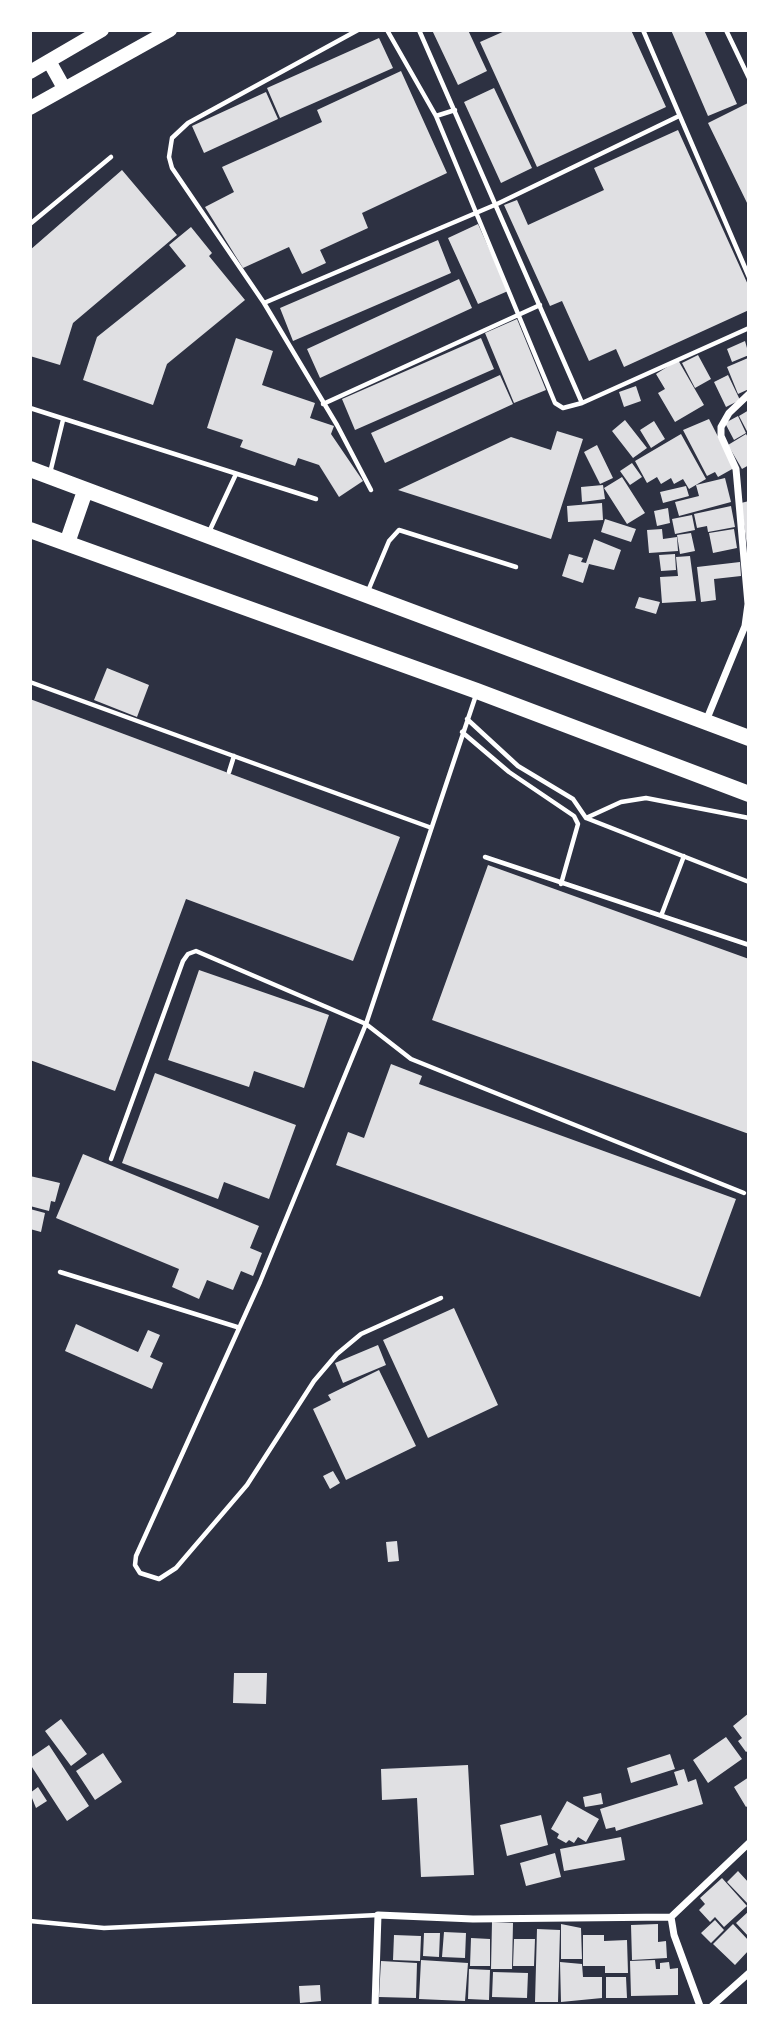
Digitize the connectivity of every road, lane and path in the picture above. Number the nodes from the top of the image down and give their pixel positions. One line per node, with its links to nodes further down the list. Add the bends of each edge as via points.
1 (102, 30): 9 (main road)
2 (170, 30): 12 (main road)
3 (358, 30): 22 (lane, via 188,123 172,138 172,168)
4 (387, 30): 15 (lane)
5 (419, 30): 14 (lane)
6 (643, 30): 16 (lane)
7 (735, 30): 8 (lane)
8 (727, 31): 11 (lane)
9 (49, 61): 10 (main road); 12 (main road)
10 (30, 72)
11 (749, 78)
12 (64, 88): 13 (main road)
13 (30, 108)
14 (455, 110): 15 (lane); 18 (lane)
15 (436, 116): 19 (lane)
16 (679, 116): 18 (lane); 21 (lane)
17 (110, 157): 20 (lane)
18 (497, 204): 19 (lane); 23 (lane)
19 (477, 212): 22 (lane); 24 (lane)
20 (30, 224)
21 (749, 277)
22 (264, 303): 28 (lane)
23 (540, 305): 24 (lane); 27 (lane)
24 (519, 315): 27 (lane, via 555,403 563,408); 28 (lane)
25 (749, 328): 27 (lane)
26 (749, 394): 45 (street, via 721,426 736,469 748,604 745,626)
27 (582, 403)
28 (323, 404): 34 (lane)
29 (30, 408): 30 (lane)
30 (63, 419): 32 (lane); 33 (lane)
31 (30, 469): 33 (main road)
32 (236, 474): 36 (lane); 38 (lane)
33 (50, 477): 35 (main road)
34 (371, 490)
35 (85, 491): 38 (main road); 39 (main road)
36 (316, 499)
37 (30, 530): 39 (main road)
38 (208, 537): 41 (main road)
39 (67, 543): 43 (main road)
40 (516, 567): 41 (lane, via 399,530 385,548)
41 (366, 595): 45 (main road)
42 (30, 682): 48 (lane)
43 (477, 691): 44 (lane); 50 (main road)
44 (467, 719): 46 (lane); 51 (lane, via 518,766 573,799)
45 (706, 723): 47 (main road)
46 (462, 732): 53 (lane); 57 (lane, via 509,772 574,816 578,824)
47 (749, 738)
48 (234, 756): 49 (lane); 53 (lane)
49 (229, 772)
50 (749, 794)
51 (586, 818): 52 (lane, via 621,802 646,798); 54 (lane)
52 (749, 818)
53 (429, 827): 60 (lane)
54 (684, 856): 56 (lane); 58 (lane)
55 (485, 857): 57 (lane)
56 (749, 882)
57 (561, 884): 58 (lane)
58 (661, 916): 59 (lane)
59 (749, 945)
60 (366, 1024): 61 (lane, via 192,951 183,961); 62 (lane, via 411,1059); 65 (lane, via 260,1282)
61 (111, 1159)
62 (744, 1193)
63 (60, 1272): 65 (lane)
64 (441, 1298): 65 (lane, via 361,1334 337,1354 314,1381 247,1485 185,1558 159,1579 144,1576 136,1569 136,1556)
65 (237, 1327)
66 (749, 1843): 68 (street)
67 (378, 1915): 68 (street); 69 (lane, via 104,1928); 71 (street)
68 (671, 1917): 72 (street)
69 (30, 1922)
70 (749, 1973): 73 (street)
71 (375, 2006)
72 (700, 2006)
73 (712, 2006)

